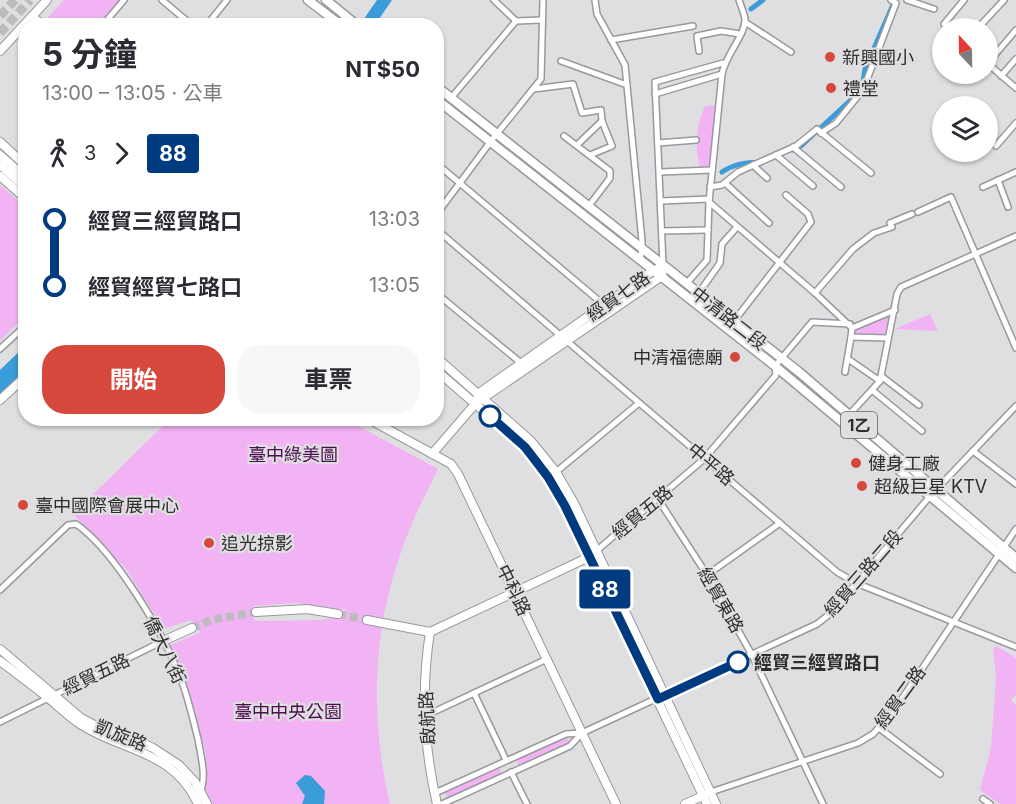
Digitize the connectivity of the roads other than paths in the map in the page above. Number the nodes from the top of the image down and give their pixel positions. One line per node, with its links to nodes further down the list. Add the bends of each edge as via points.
1 (47, 0): 16 (street)
2 (124, 0): 17 (street)
3 (162, 0): 18 (street)
4 (227, 0): 19 (street)
5 (308, 0): 20 (main road)
6 (327, 0): 21 (main road)
7 (494, 0): 25 (street)
8 (543, 0): 24 (street)
9 (595, 0): 31 (street, via 597,14)
10 (740, 0): 26 (street)
11 (907, 0): 15 (street)
12 (964, 0): 22 (street)
13 (1004, 0): 23 (street)
14 (894, 1): 51 (street, via 863,90 836,123)
15 (934, 9)
16 (32, 16)
17 (109, 18)
18 (183, 18)
19 (212, 18)
20 (332, 18)
21 (349, 18)
22 (951, 18)
23 (987, 18)
24 (542, 20): 25 (street); 44 (street, via 541,79)
25 (516, 21): 47 (street)
26 (745, 22): 30 (street); 35 (street)
27 (693, 26): 31 (street)
28 (1016, 30): 34 (street)
29 (18, 33): 32 (street)
30 (740, 34): 33 (street, via 721,31 697,36); 38 (street)
31 (611, 40): 42 (street, via 625,65)
32 (0, 51)
33 (699, 51)
34 (998, 51)
35 (791, 52)
36 (1016, 59): 41 (street)
37 (561, 61): 42 (street)
38 (723, 63): 40 (street); 46 (street, via 655,82)
39 (998, 73): 41 (street)
40 (722, 74): 46 (street); 68 (street)
41 (1001, 76): 43 (street)
42 (627, 85): 97 (street)
43 (1016, 88)
44 (534, 89): 49 (street, via 573,84 582,113 601,110); 52 (street)
45 (444, 92): 47 (main road, 中清路二段 / 1乙)
46 (655, 94): 57 (street)
47 (451, 98): 52 (main road, 中清路二段 / 1乙)
48 (444, 105): 55 (main road, 中清路二段 / 1乙)
49 (602, 121): 59 (street); 63 (street, via 612,146)
50 (1016, 123): 58 (street)
51 (819, 131): 60 (street); 72 (street)
52 (497, 133): 55 (street); 88 (main road, 中清路二段 / 1乙)
53 (564, 136): 59 (street)
54 (696, 140): 57 (street)
55 (491, 141): 77 (street); 97 (main road, 中清路二段 / 1乙)
56 (0, 142): 64 (street)
57 (658, 142): 70 (street)
58 (998, 144)
59 (577, 145): 63 (street)
60 (793, 147): 61 (street); 81 (street)
61 (776, 154): 66 (street); 79 (street)
62 (0, 155): 69 (street)
63 (590, 155): 88 (street, via 610,171 610,178)
64 (18, 159)
65 (0, 165): 76 (street)
66 (753, 165): 74 (street); 78 (street)
67 (444, 170): 77 (street)
68 (712, 170): 70 (street); 80 (street)
69 (18, 171)
70 (660, 172): 85 (street)
71 (1016, 172): 75 (street)
72 (871, 173)
73 (0, 176): 83 (street)
74 (767, 178)
75 (998, 180): 82 (street); 89 (street)
76 (18, 181)
77 (460, 183): 87 (street); 104 (street)
78 (724, 183): 80 (street); 90 (street)
79 (813, 186)
80 (710, 187): 86 (street)
81 (840, 187)
82 (983, 187)
83 (18, 192)
84 (786, 195): 98 (street, via 808,214 811,222)
85 (661, 201): 86 (street); 93 (street)
86 (709, 201): 91 (street); 92 (street)
87 (444, 204)
88 (588, 207): 97 (main road, 中清路二段 / 1乙)
89 (1008, 207)
90 (769, 223)
91 (737, 227): 98 (street); 102 (street, via 722,244 720,263)
92 (708, 230): 93 (street); 100 (street, via 707,260)
93 (662, 231): 99 (street)
94 (1016, 236): 96 (street)
95 (444, 237): 110 (street, 中平路)
96 (976, 254): 101 (street, via 951,197 874,233 853,249); 105 (street, via 901,286); 112 (street)
97 (641, 255): 99 (main road, 中清路二段 / 1乙)
98 (780, 262): 101 (street); 106 (street)
99 (660, 271): 100 (main road, 中清路二段 / 1乙); 104 (street, 經貿七路); 110 (street, 經貿七路); 115 (main road, 中清路二段 / 1乙)
100 (686, 284): 102 (main road, 中清路二段 / 1乙)
101 (815, 293): 107 (street)
102 (698, 294): 106 (main road, 中清路二段 / 1乙)
103 (444, 300): 116 (street)
104 (604, 305): 110 (street, 經貿七路)
105 (895, 310): 107 (street); 111 (street)
106 (734, 321): 115 (main road, 中清路二段 / 1乙)
107 (851, 326): 109 (street); 115 (street, 經貿五路, via 812,322)
108 (18, 333): 113 (street)
109 (852, 337): 111 (street); 114 (street)
110 (564, 338): 116 (street, 經貿七路); 123 (street, 經貿七路); 126 (street, 中平路)
111 (888, 338): 120 (street)
112 (1016, 348)
113 (0, 350)
114 (848, 359): 118 (street); 120 (street)
115 (779, 362): 129 (main road, 中清路二段 / 1乙); 134 (street, 經貿五路, via 776,375)
116 (521, 363): 123 (street, 經貿七路)
117 (444, 364): 123 (street)
118 (845, 372)
119 (444, 377): 125 (street)
120 (881, 378): 122 (street); 127 (street)
121 (18, 383): 124 (street)
122 (872, 390): 129 (street); 131 (street)
123 (481, 395): 125 (street); 135 (street, via 531,441)
124 (0, 400)
125 (476, 403): 133 (street); 143 (street, via 525,447 548,477)
126 (639, 403): 134 (street, 中平路); 135 (street)
127 (919, 405)
128 (1016, 406): 132 (street, 經貿三路二段)
129 (846, 419): 137 (main road, 中清路二段 / 1乙)
130 (381, 426): 133 (street, 中科路)
131 (922, 431)
132 (973, 450): 136 (street); 137 (street, 經貿三路二段)
133 (432, 454): 149 (street, 中科路, via 451,465 465,484)
134 (704, 459): 138 (street, 經貿五路); 139 (street, 中平路)
135 (556, 472): 141 (street)
136 (1016, 484)
137 (934, 492): 142 (main road, 中清路二段 / 1乙); 147 (street, 經貿三路二段)
138 (657, 499): 141 (street, 經貿五路); 146 (street, 經貿東路)
139 (780, 523): 146 (street); 147 (street, 中平路, via 837,572)
140 (1016, 529): 142 (street, 經貿二路)
141 (596, 550): 143 (street, 經貿五路); 163 (street)
142 (1002, 550): 144 (main road, 中清路二段 / 1乙); 145 (main road, 中清路二段 / 1乙); 153 (street, 經貿二路)
143 (589, 556): 149 (street, 經貿五路); 165 (street)
144 (1016, 558)
145 (1016, 568)
146 (706, 574): 159 (street, 經貿東路)
147 (856, 583): 153 (street, 中平路); 159 (street, 經貿三路二段, via 817,624)
148 (0, 590): 156 (street, 僑大八街, via 74,523 120,572)
149 (515, 591): 155 (street, 經貿五路); 160 (street, 中科路)
150 (256, 612): 151 (street, via 307,609)
151 (338, 614)
152 (367, 620): 155 (street)
153 (952, 622): 157 (street, 中平路); 168 (street, 經貿二路)
154 (192, 628): 156 (street, 經貿五路)
155 (430, 632): 166 (street, 啟航路, via 425,660)
156 (163, 641): 164 (street, 經貿五路); 174 (street, 僑大八街, via 182,681 194,722 204,776)
157 (1016, 647)
158 (0, 649): 164 (street, 凱旋路)
159 (752, 655): 163 (street, 經貿三路二段); 171 (street, 經貿東路)
160 (547, 659): 162 (street); 169 (street, 中科路)
161 (0, 661): 164 (street, 凱旋路)
162 (474, 693): 166 (street); 170 (street)
163 (666, 695): 165 (street, 經貿三路二段); 176 (street)
164 (51, 696): 167 (street, 經貿五路); 174 (street, 凱旋路, via 106,731 166,755); 178 (street, 凱旋路, via 77,722 100,736 162,761 179,776)
165 (658, 699): 169 (street, 經貿三路二段); 176 (street)
166 (425, 716): 175 (street, 啟航路)
167 (0, 722)
168 (879, 728): 171 (street, 經貿二路, via 858,743); 173 (street)
169 (582, 732): 170 (street, 經貿三路二段, via 566,734); 172 (street, 經貿三路二段, via 570,746); 183 (street, 中科路)
170 (506, 760): 175 (street, 經貿三路二段)
171 (802, 761): 176 (street, 經貿二路); 187 (street, 經貿東路)
172 (511, 772): 181 (street, 經貿三路二段); 182 (street)
173 (940, 774)
174 (201, 791): 178 (street, 僑大八街); 179 (street, 凱旋路)
175 (435, 793): 180 (street, 啟航路)
176 (707, 794): 184 (street, 經貿二路); 185 (street); 186 (street)
177 (983, 799): 188 (street)
178 (197, 802)
179 (207, 804)
180 (437, 804)
181 (442, 804)
182 (527, 804)
183 (616, 804)
184 (685, 804)
185 (707, 804)
186 (716, 804)
187 (823, 804)
188 (990, 804)

